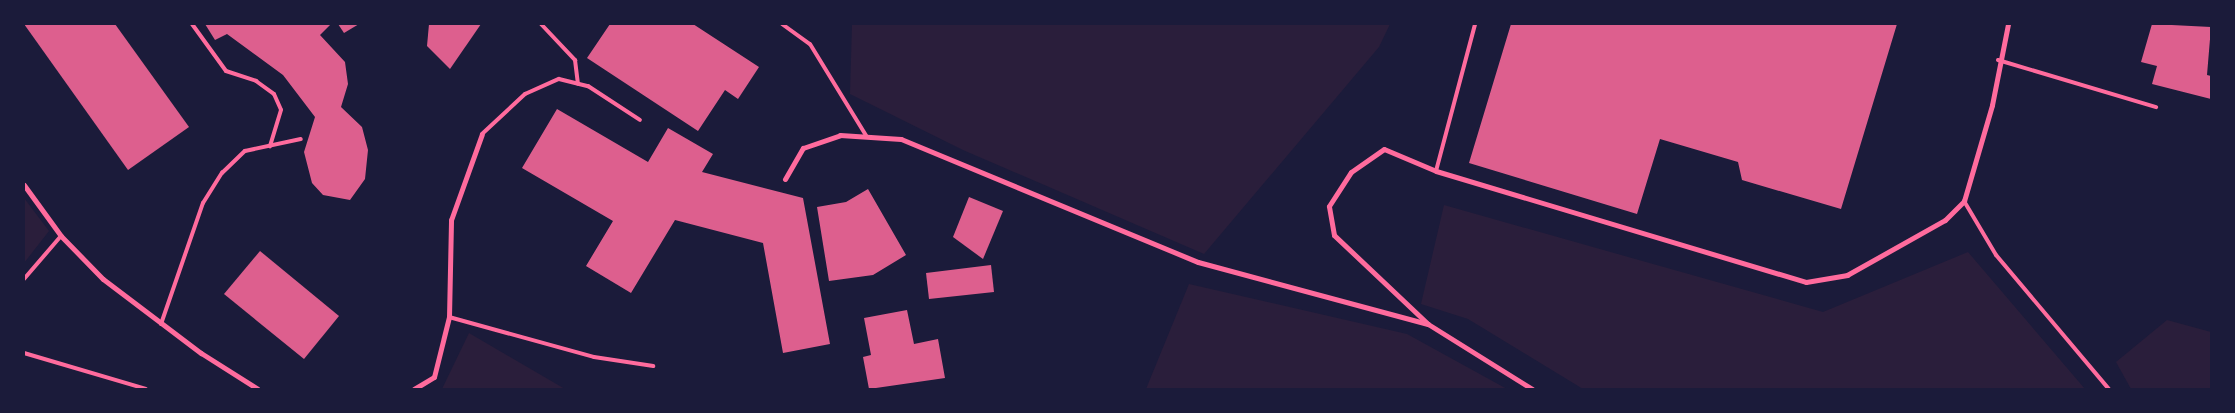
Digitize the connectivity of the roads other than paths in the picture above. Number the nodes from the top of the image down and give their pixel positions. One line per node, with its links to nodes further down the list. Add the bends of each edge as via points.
1 (192, 24): 13 (lane, via 226,71 256,81 274,94 281,110)
2 (541, 24): 7 (lane, via 575,60)
3 (782, 24): 11 (lane, via 810,44)
4 (1476, 24): 14 (lane)
5 (2008, 24): 6 (street)
6 (1998, 60): 8 (lane); 17 (street, via 1992,105)
7 (578, 84): 9 (lane); 10 (lane, via 559,80 525,94)
8 (2156, 107)
9 (640, 120)
10 (482, 134): 20 (street, via 451,220)
11 (867, 136): 15 (street, via 840,135 803,148); 22 (street, via 901,139 1198,262)
12 (301, 139): 13 (lane)
13 (270, 146): 21 (lane, via 245,151 222,173 203,203)
14 (1436, 171): 17 (street, via 1806,282 1847,275 1945,220); 22 (street, via 1384,149 1351,172 1329,206 1334,235)
15 (785, 179)
16 (24, 185): 18 (street)
17 (1964, 201): 29 (lane, via 1996,255)
18 (61, 236): 19 (lane); 21 (street, via 103,279)
19 (24, 279)
20 (449, 317): 24 (lane, via 594,357); 27 (street, via 434,377)
21 (162, 324): 26 (street)
22 (1428, 324): 28 (street)
23 (24, 353): 25 (lane)
24 (653, 366)
25 (146, 389)
26 (258, 389)
27 (414, 389)
28 (1532, 389)
29 (2109, 389)

